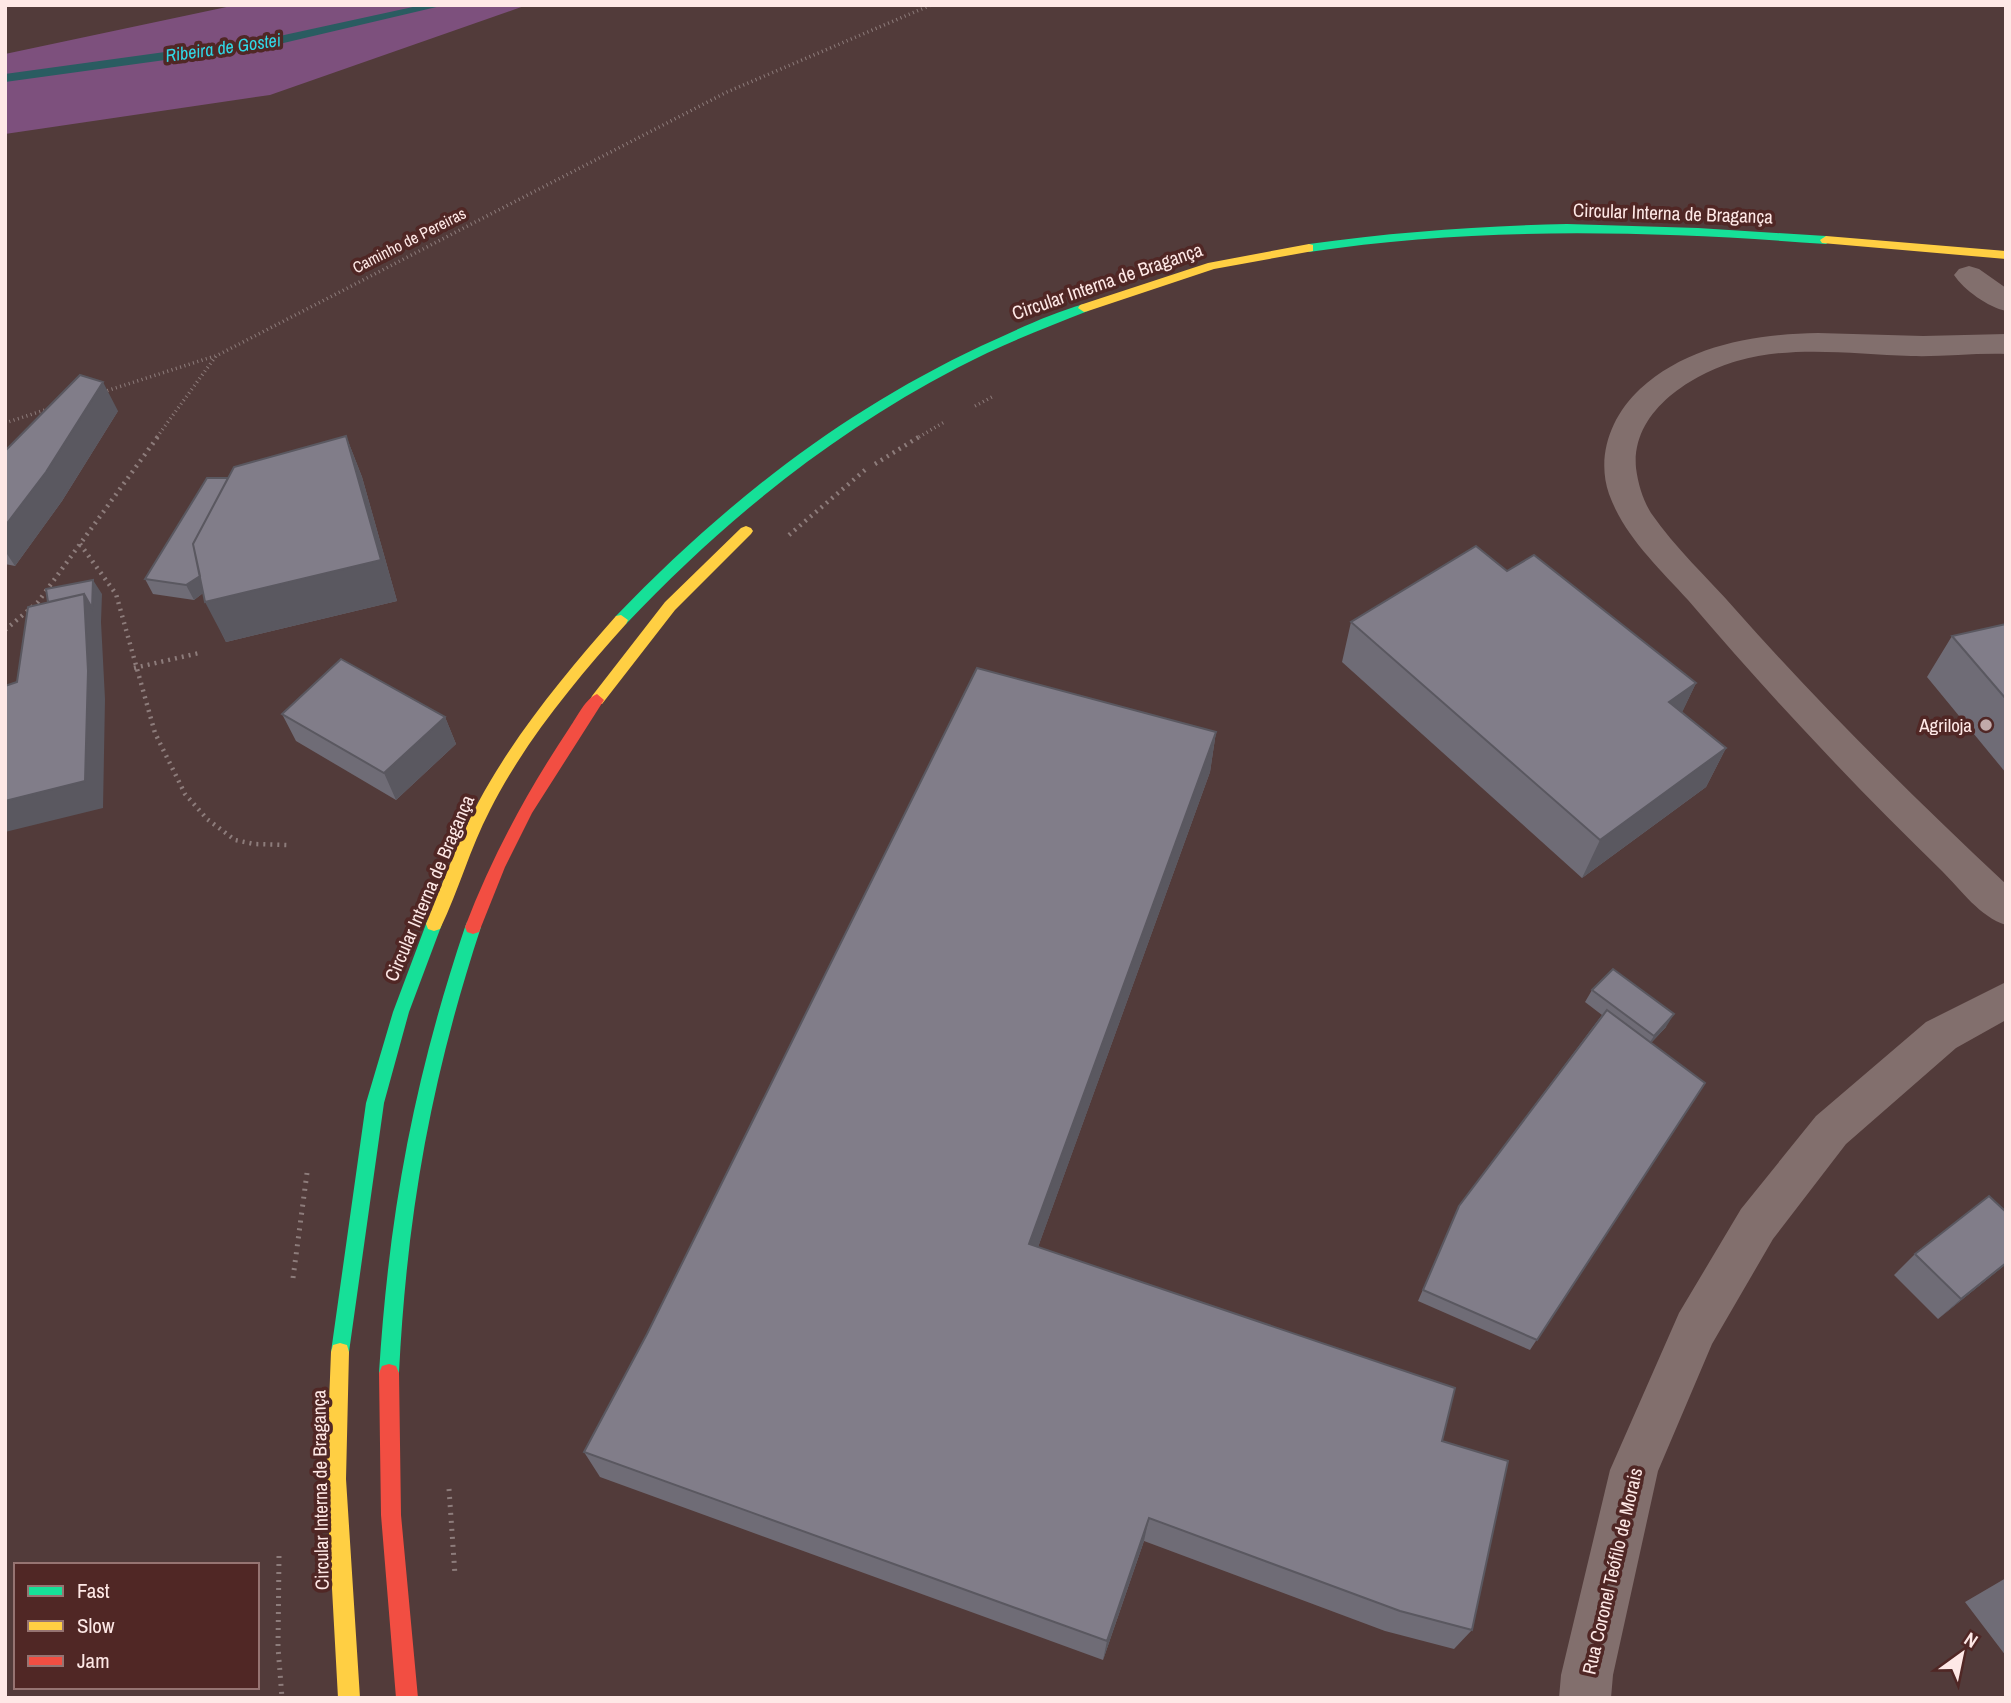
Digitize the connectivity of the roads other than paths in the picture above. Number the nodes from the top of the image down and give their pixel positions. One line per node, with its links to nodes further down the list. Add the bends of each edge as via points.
1 (1637, 246): 2 (main road, Circular Interna de Bragança)
2 (1664, 247)
3 (2006, 255): 11 (main road, Circular Interna de Bragança, via 1674,231 1534,230 1386,238 1223,264 1018,332 945,367 889,396 778,470 725,514 630,608 571,678 487,802 426,939 394,1028 373,1110 336,1402 337,1508)
4 (1962, 274): 5 (main road); 6 (street)
5 (2006, 279)
6 (2006, 302)
7 (2001, 342): 9 (street, via 1912,346 1784,342 1728,354 1696,365 1643,401 1625,427 1619,459 1625,492 1642,525 1722,618 1920,827)
8 (763, 516): 12 (main road, via 723,549 644,636 571,732 481,900 436,1028 398,1231 391,1309 390,1518)
9 (2006, 909)
10 (2006, 999): 13 (street, Rua Coronel Teófilo de Morais, via 1941,1035 1831,1130 1751,1236 1695,1329 1634,1470)
11 (349, 1698)
12 (407, 1698)
13 (1585, 1698)

